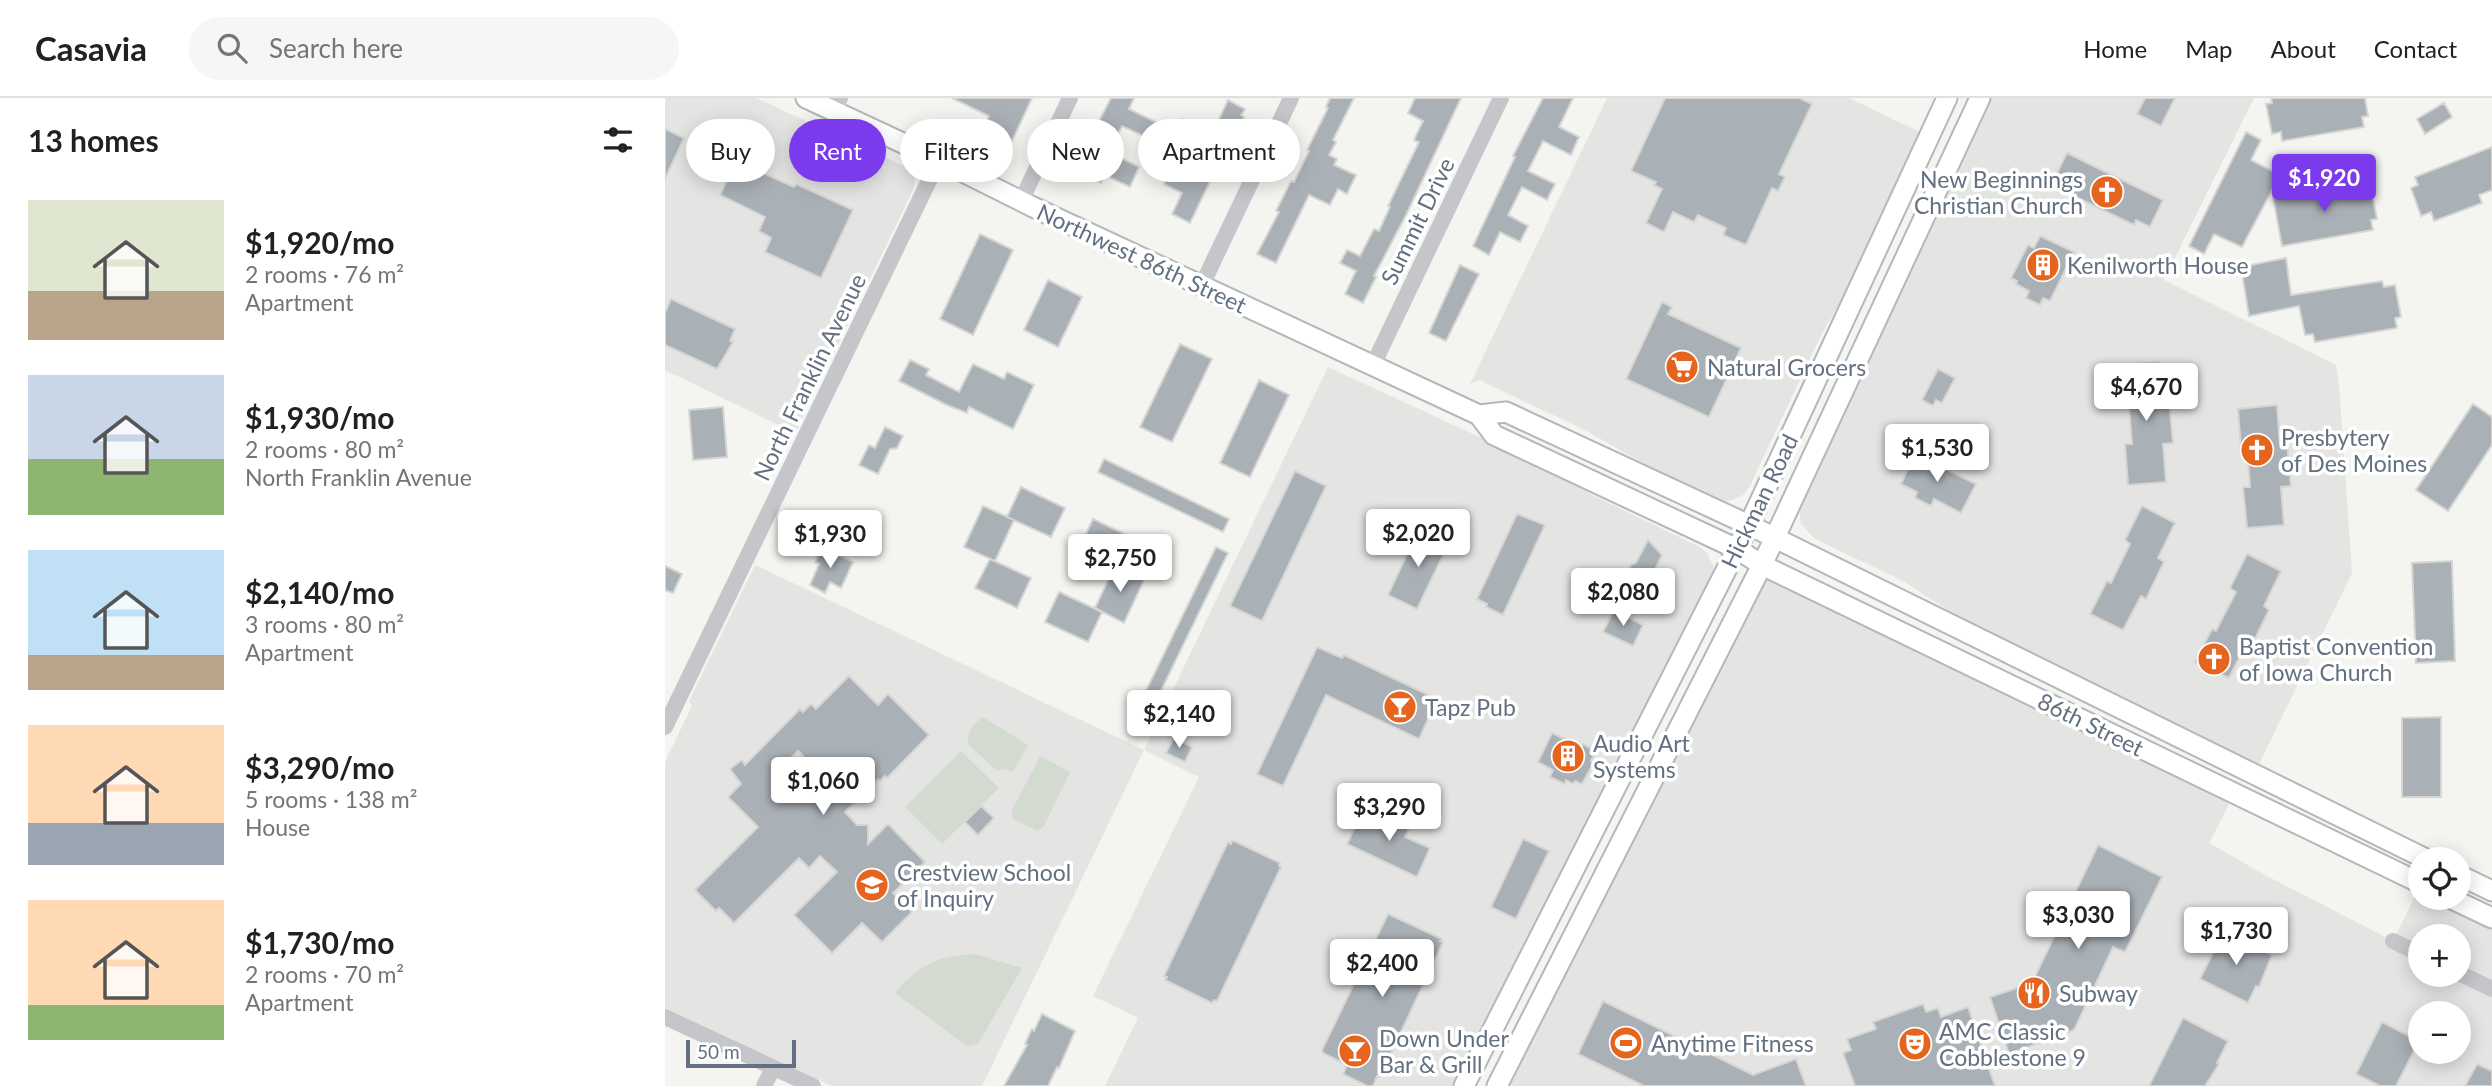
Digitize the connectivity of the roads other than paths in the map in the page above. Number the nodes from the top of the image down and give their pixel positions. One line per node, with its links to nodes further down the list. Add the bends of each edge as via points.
1 (806, 98): 7 (main road, Northwest 86th Street)
2 (1070, 98): 11 (street)
3 (1291, 98): 12 (street)
4 (1501, 98): 13 (street, Summit Drive)
5 (1947, 98): 15 (main road, Hickman Road)
6 (1980, 98): 16 (main road, Hickman Road)
7 (837, 104): 8 (main road, Northwest 86th Street)
8 (900, 139)
9 (928, 182): 19 (street, North Franklin Avenue)
10 (983, 182): 11 (main road, Northwest 86th Street)
11 (1021, 201): 12 (main road, Northwest 86th Street)
12 (1202, 285): 13 (main road, Northwest 86th Street)
13 (1374, 365): 14 (main road, Northwest 86th Street)
14 (1479, 415): 15 (main road, Northwest 86th Street, via 1506,412); 17 (main road, Northwest 86th Street, via 1494,435)
15 (1749, 525): 16 (main road, Northwest 86th Street); 17 (main road, Hickman Road)
16 (1774, 539): 18 (main road, Hickman Road); 20 (main road, 86th Street)
17 (1737, 548): 18 (main road, Northwest 86th Street); 34 (main road, Hickman Road)
18 (1762, 565): 21 (main road, 86th Street); 35 (main road, Hickman Road)
19 (665, 727)
20 (2408, 850)
21 (2408, 877)
22 (2471, 881): 23 (main road)
23 (2492, 891)
24 (2471, 908): 25 (main road)
25 (2492, 918)
26 (2393, 941): 27 (street)
27 (2408, 948)
28 (2471, 979): 29 (street)
29 (2492, 989)
30 (665, 1017): 31 (street)
31 (773, 1068): 32 (street); 33 (street)
32 (764, 1086)
33 (813, 1086)
34 (1464, 1086)
35 (1497, 1086)

